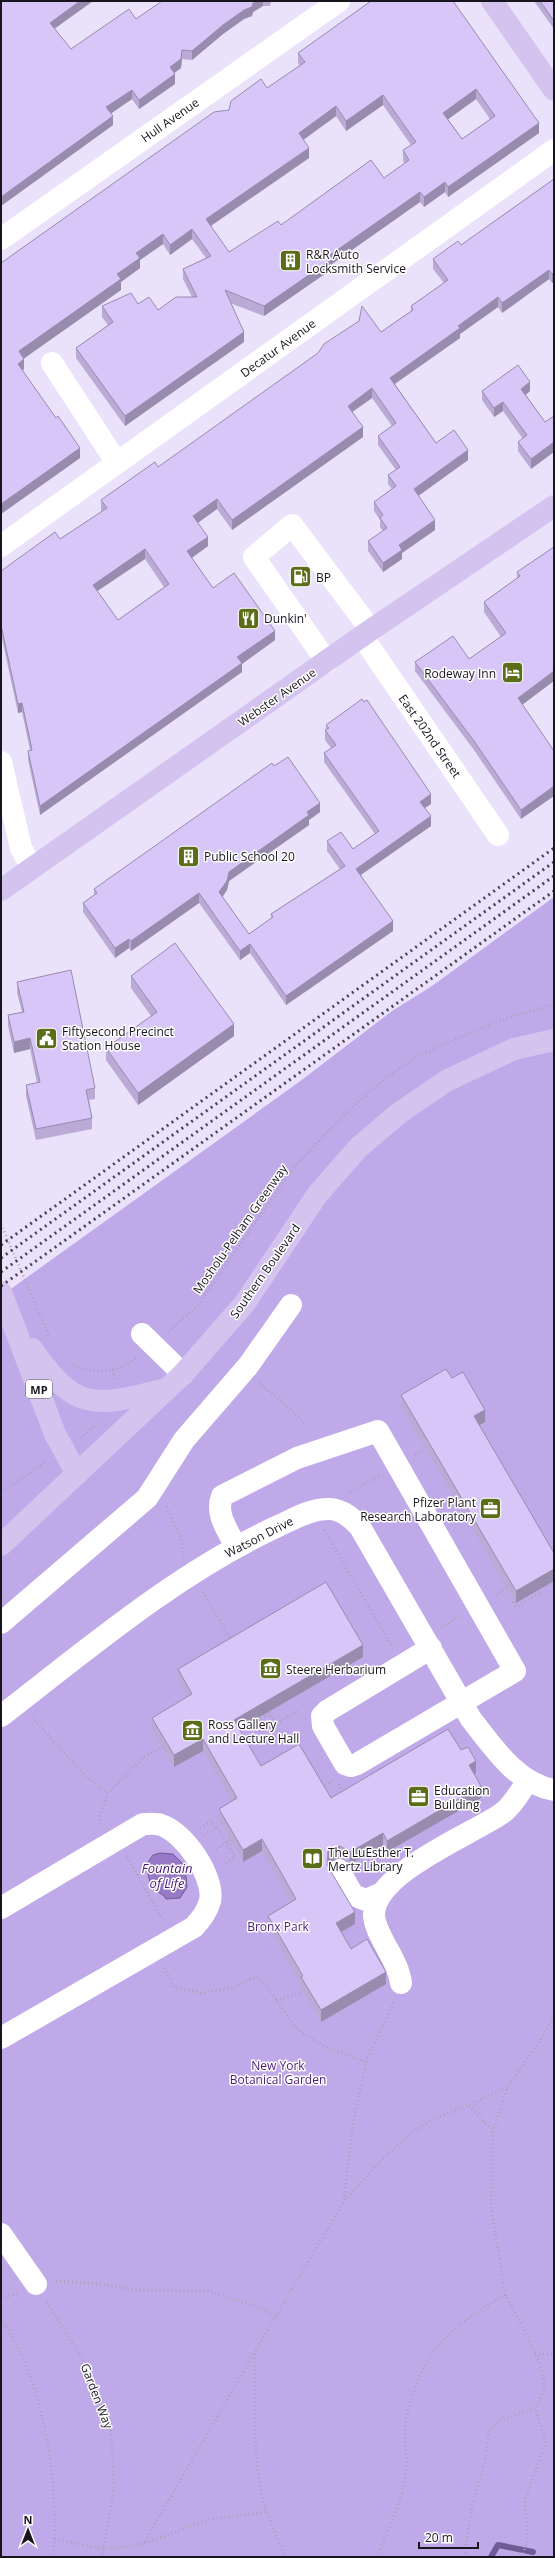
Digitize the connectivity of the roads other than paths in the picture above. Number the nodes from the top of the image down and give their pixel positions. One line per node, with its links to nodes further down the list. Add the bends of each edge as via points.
1 (339, 1): 5 (street, Hull Avenue)
2 (492, 1): 3 (main road)
3 (554, 90)
4 (554, 150): 7 (street, Decatur Avenue)
5 (1, 239)
6 (52, 363): 7 (street)
7 (117, 463): 9 (street, Decatur Avenue)
8 (554, 507): 10 (main road, Webster Avenue)
9 (1, 546)
10 (366, 633): 11 (main road, Webster Avenue); 11 (street, East 202nd Street, via 292,525 254,556); 13 (street, East 202nd Street)
11 (328, 662): 14 (main road, Webster Avenue)
12 (1, 762): 14 (street, via 21,848)
13 (498, 834)
14 (32, 868): 15 (main road, Webster Avenue)
15 (1, 890)
16 (554, 1040): 21 (main road, Southern Boulevard, via 514,1049 469,1068 426,1093 381,1127 336,1171 317,1195 245,1303)
17 (1, 1292): 19 (main road, MP)
18 (291, 1305): 25 (street, via 248,1366 184,1440 147,1498)
19 (16, 1326): 21 (main road, via 46,1370 66,1389 86,1400 113,1402); 22 (main road, MP, via 55,1434)
20 (147, 1339): 21 (street)
21 (176, 1381): 22 (main road, Southern Boulevard)
22 (77, 1474): 23 (main road, Southern Boulevard)
23 (1, 1545)
24 (236, 1547): 26 (street, Watson Drive, via 293,1519 321,1509 331,1509 348,1515 360,1527); 27 (street, via 219,1513 218,1506 222,1496 297,1458 378,1431 515,1671); 28 (street, Watson Drive, via 162,1594)
25 (1, 1623)
26 (430, 1648): 27 (street, Watson Drive); 27 (street, via 322,1716 324,1726 342,1761 351,1766 357,1764)
27 (461, 1702): 29 (street, Watson Drive, via 490,1743)
28 (4, 1706)
29 (528, 1781): 30 (street); 32 (street, via 503,1813 405,1869)
30 (554, 1790)
31 (339, 1870): 32 (street, via 354,1895 366,1900)
32 (382, 1893): 34 (street, via 374,1915 379,1931 399,1970)
33 (1, 1908): 35 (street, via 143,1824 160,1825 184,1839 205,1874 210,1889 210,1901 205,1914 194,1927)
34 (401, 1983)
35 (1, 2038)
36 (1, 2234): 37 (street)
37 (36, 2284)

